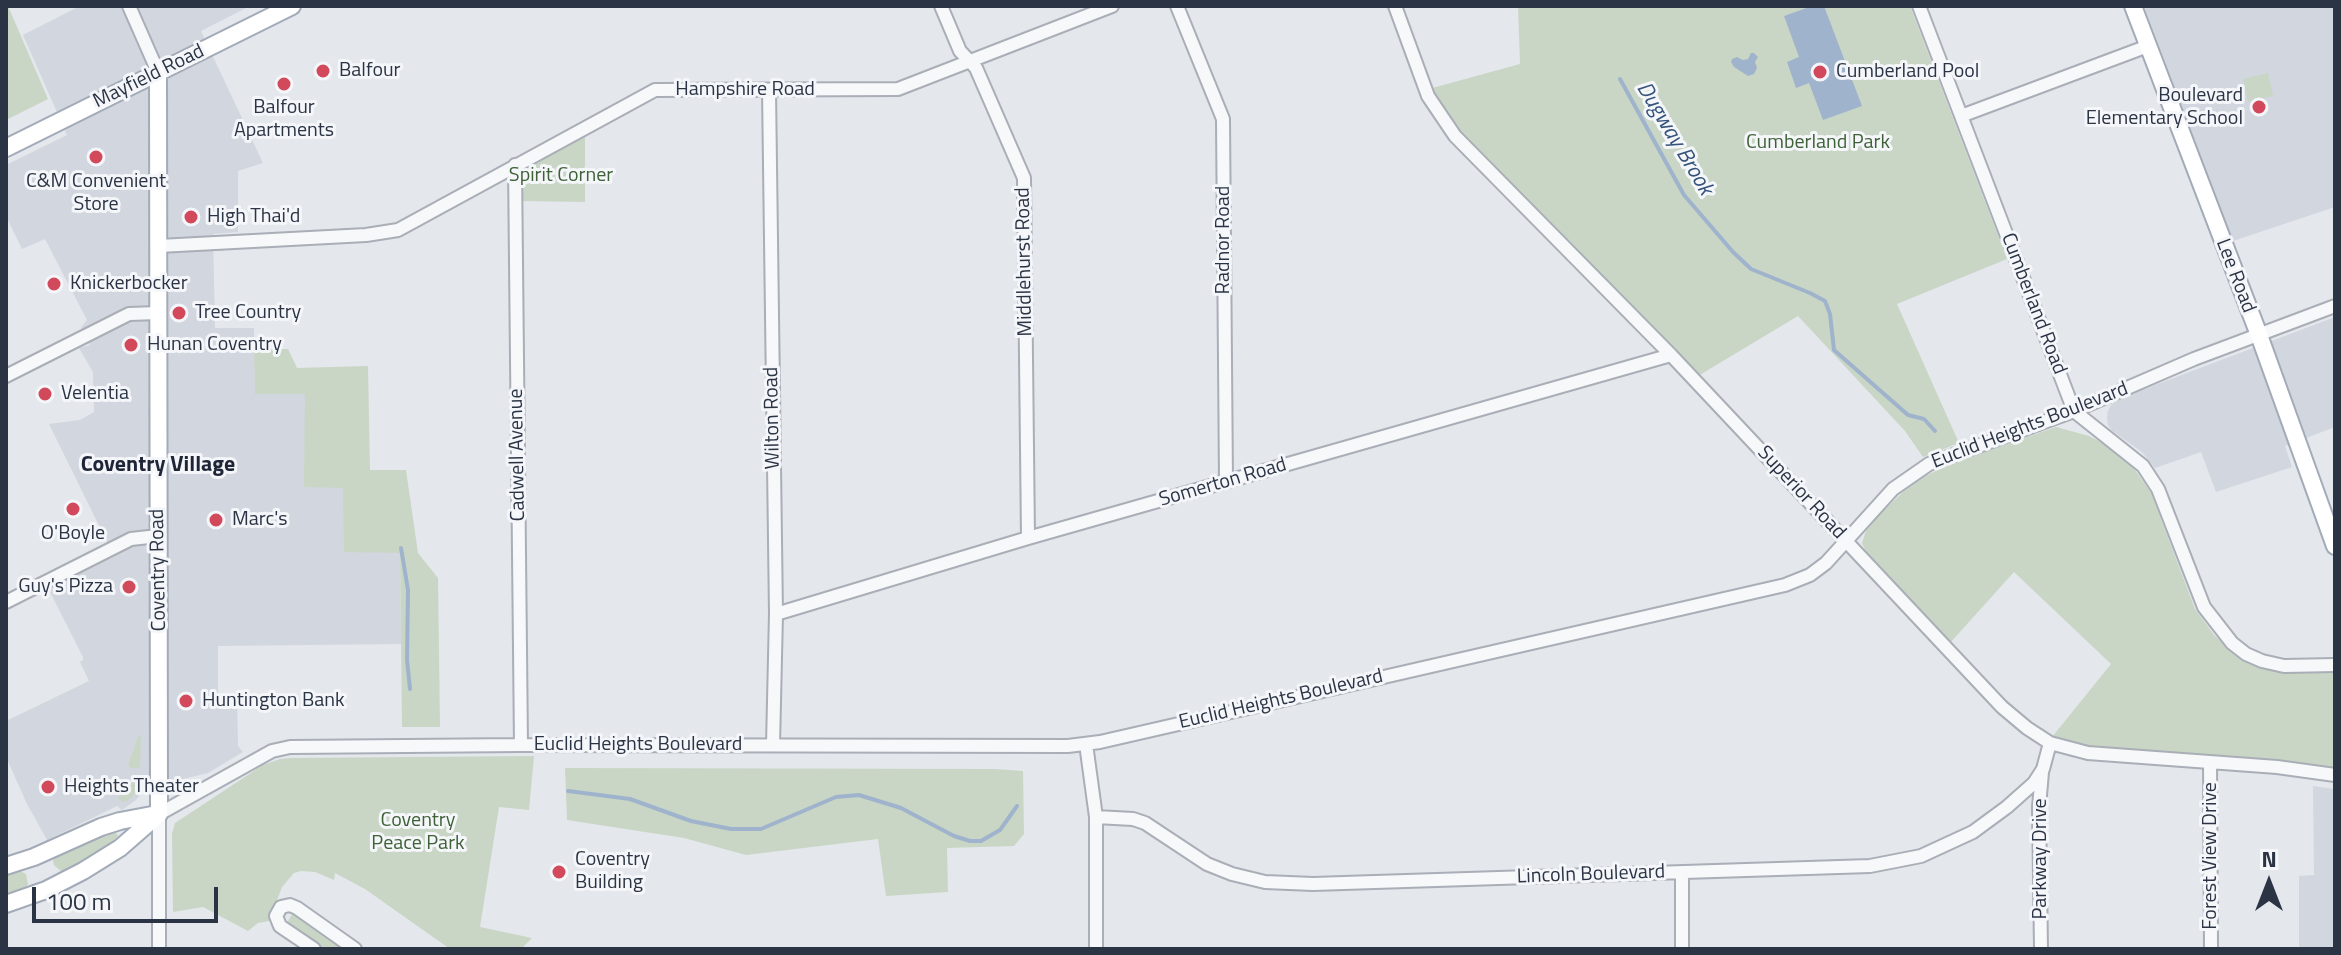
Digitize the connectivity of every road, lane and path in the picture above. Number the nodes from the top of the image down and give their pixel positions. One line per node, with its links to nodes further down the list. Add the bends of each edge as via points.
1 (129, 6): 11 (street, Coventry Road)
2 (292, 6): 11 (main road, Mayfield Road)
3 (941, 6): 10 (street, Middlehurst Road, via 960,51)
4 (1112, 6): 10 (street, Hampshire Road)
5 (1177, 6): 23 (street, Radnor Road, via 1223,119)
6 (1395, 6): 20 (street, Superior Road, via 1428,96 1455,136)
7 (1919, 6): 13 (street, Cumberland Road)
8 (2133, 6): 9 (main road, Lee Road)
9 (2148, 46): 13 (street); 19 (main road, Lee Road)
10 (970, 61): 12 (street, Hampshire Road, via 898,89); 25 (street, Middlehurst Road, via 1024,178)
11 (158, 72): 14 (main road, Mayfield Road); 16 (main road, Coventry Road)
12 (769, 90): 15 (street, Hampshire Road, via 655,90); 29 (street, Wilton Road)
13 (1961, 116): 22 (street, Cumberland Road)
14 (6, 148)
15 (515, 165): 16 (street, Hampshire Road, via 398,230); 33 (street, Cadwell Avenue)
16 (159, 246): 18 (main road, Coventry Road)
17 (2335, 306): 19 (street, Euclid Heights Boulevard)
18 (158, 313): 21 (street, via 129,314); 24 (main road, Coventry Road)
19 (2259, 335): 22 (street, Euclid Heights Boulevard); 27 (main road, Lee Road)
20 (1671, 355): 23 (street, Somerton Road); 26 (street, Superior Road)
21 (6, 376)
22 (2074, 411): 26 (street, Euclid Heights Boulevard, via 1929,464 1893,489); 30 (street, via 2143,466 2158,489 2204,607 2232,643 2246,654 2284,666)
23 (1226, 482): 25 (street, Somerton Road)
24 (158, 536): 28 (street, via 131,539); 38 (main road, Coventry Road)
25 (1028, 538): 29 (street, Somerton Road)
26 (1846, 542): 31 (street, Superior Road, via 2002,707); 32 (street, Euclid Heights Boulevard, via 1810,575 1785,585)
27 (2335, 546)
28 (6, 602)
29 (776, 614): 34 (street, Wilton Road)
30 (2335, 665)
31 (2050, 743): 35 (street, Superior Road, via 2088,753); 36 (street, Lincoln Boulevard)
32 (1086, 744): 34 (street, Euclid Heights Boulevard); 39 (street)
33 (521, 745): 34 (street, Euclid Heights Boulevard); 38 (street, Euclid Heights Boulevard, via 282,748)
34 (773, 745)
35 (2210, 762): 37 (street, Superior Road); 49 (street, Forest View Drive)
36 (2043, 769): 41 (street, Lincoln Boulevard, via 2024,793 1973,832 1921,856 1870,866); 48 (street, Parkway Drive)
37 (2335, 775)
38 (159, 814): 40 (main road, Euclid Heights Boulevard, via 101,827); 42 (main road, Euclid Heights Boulevard, via 83,871); 43 (street, Coventry Road)
39 (1096, 817): 41 (street, Lincoln Boulevard, via 1145,823 1207,864 1265,882); 46 (street)
40 (6, 866)
41 (1682, 872): 47 (street)
42 (6, 904)
43 (159, 949)
44 (314, 949): 45 (street, via 280,926 276,916 281,907 297,908)
45 (355, 949)
46 (1096, 949)
47 (1682, 949)
48 (2041, 949)
49 (2211, 949)

